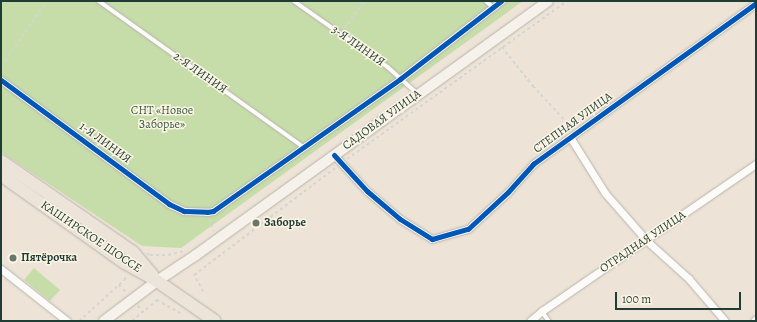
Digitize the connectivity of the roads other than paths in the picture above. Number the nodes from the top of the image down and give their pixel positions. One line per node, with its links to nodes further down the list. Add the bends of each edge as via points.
1 (99, 1): 12 (lane, 2-Я ЛИНИЯ)
2 (294, 1): 8 (lane, 3-Я ЛИНИЯ, via 388,67)
3 (486, 1): 7 (lane)
4 (501, 1): 7 (street)
5 (548, 1): 10 (main road, САДОВАЯ УЛИЦА)
6 (756, 3): 11 (street, СТЕПНАЯ УЛИЦА)
7 (493, 7): 8 (street)
8 (400, 79): 10 (lane, 3-Я ЛИНИЯ); 12 (street)
9 (1, 80): 12 (street, 1-Я ЛИНИЯ, via 169,204 184,211 213,211)
10 (418, 94): 13 (main road, САДОВАЯ УЛИЦА)
11 (570, 137): 13 (street, СТЕПНАЯ УЛИЦА, via 533,164 508,192 468,229 432,239 400,219); 17 (street, via 605,193)
12 (302, 146)
13 (334, 155): 20 (main road, САДОВАЯ УЛИЦА)
14 (1, 161): 18 (main road, КАШИРСКОЕ ШОССЕ, via 133,252)
15 (756, 164): 17 (street, ОТРАДНАЯ УЛИЦА)
16 (1, 176): 18 (main road, КАШИРСКОЕ ШОССЕ)
17 (647, 241): 21 (street, ОТРАДНАЯ УЛИЦА); 27 (street, via 689,279)
18 (135, 263): 20 (main road, КАШИРСКОЕ ШОССЕ)
19 (1, 269): 22 (street)
20 (157, 281): 23 (main road, САДОВАЯ УЛИЦА); 24 (main road, КАШИРСКОЕ ШОССЕ)
21 (542, 311): 25 (street, ОТРАДНАЯ УЛИЦА); 26 (lane)
22 (67, 321)
23 (104, 321)
24 (215, 321)
25 (530, 321)
26 (549, 321)
27 (724, 321)

